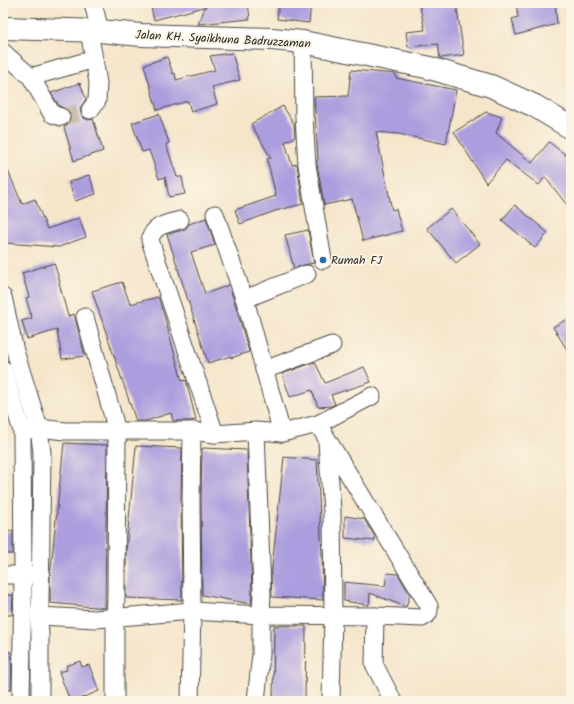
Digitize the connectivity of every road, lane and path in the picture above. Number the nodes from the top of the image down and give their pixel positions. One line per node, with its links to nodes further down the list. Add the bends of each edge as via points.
1 (93, 3): 3 (street)
2 (3, 28): 3 (main road, Jalan KH. Syaikhuna Badruzzaman)
3 (94, 31): 4 (main road, Jalan KH. Syaikhuna Badruzzaman); 6 (street)
4 (303, 42): 10 (main road, Jalan KH. Syaikhuna Badruzzaman, via 426,67 491,86 535,106); 13 (street, via 307,164)
5 (3, 52): 7 (street)
6 (94, 59): 7 (street); 8 (street, via 98,83 97,101)
7 (31, 77): 9 (street, via 52,114)
8 (90, 110)
9 (61, 117)
10 (571, 128)
11 (215, 214): 16 (street)
12 (180, 220): 29 (street, via 159,226 151,234 150,240)
13 (323, 260)
14 (307, 274): 16 (street)
15 (3, 297): 23 (street, via 15,351)
16 (245, 299): 20 (street)
17 (85, 317): 25 (street)
18 (332, 345): 20 (street)
19 (3, 369): 24 (street)
20 (264, 370): 28 (street)
21 (372, 396): 22 (street)
22 (318, 424): 28 (street); 30 (street)
23 (39, 428): 24 (street); 25 (street); 33 (street, via 42,453)
24 (22, 431): 32 (street)
25 (117, 431): 26 (street); 39 (street)
26 (192, 431): 29 (street); 34 (street)
27 (256, 431): 28 (street); 29 (street); 35 (street)
28 (282, 433)
29 (215, 434)
30 (327, 440): 36 (street, via 332,511); 38 (street, via 430,611 422,618)
31 (3, 575): 32 (street)
32 (23, 575): 33 (street); 40 (street)
33 (41, 575): 37 (street)
34 (192, 611): 35 (street); 39 (street); 43 (street)
35 (261, 615): 36 (street); 44 (street, via 261,654)
36 (333, 615): 38 (street); 45 (street)
37 (39, 616): 39 (street); 41 (street)
38 (375, 616): 46 (street, via 374,664)
39 (115, 618): 42 (street)
40 (21, 701)
41 (40, 701)
42 (115, 701)
43 (190, 701)
44 (256, 701)
45 (331, 701)
46 (393, 701)

